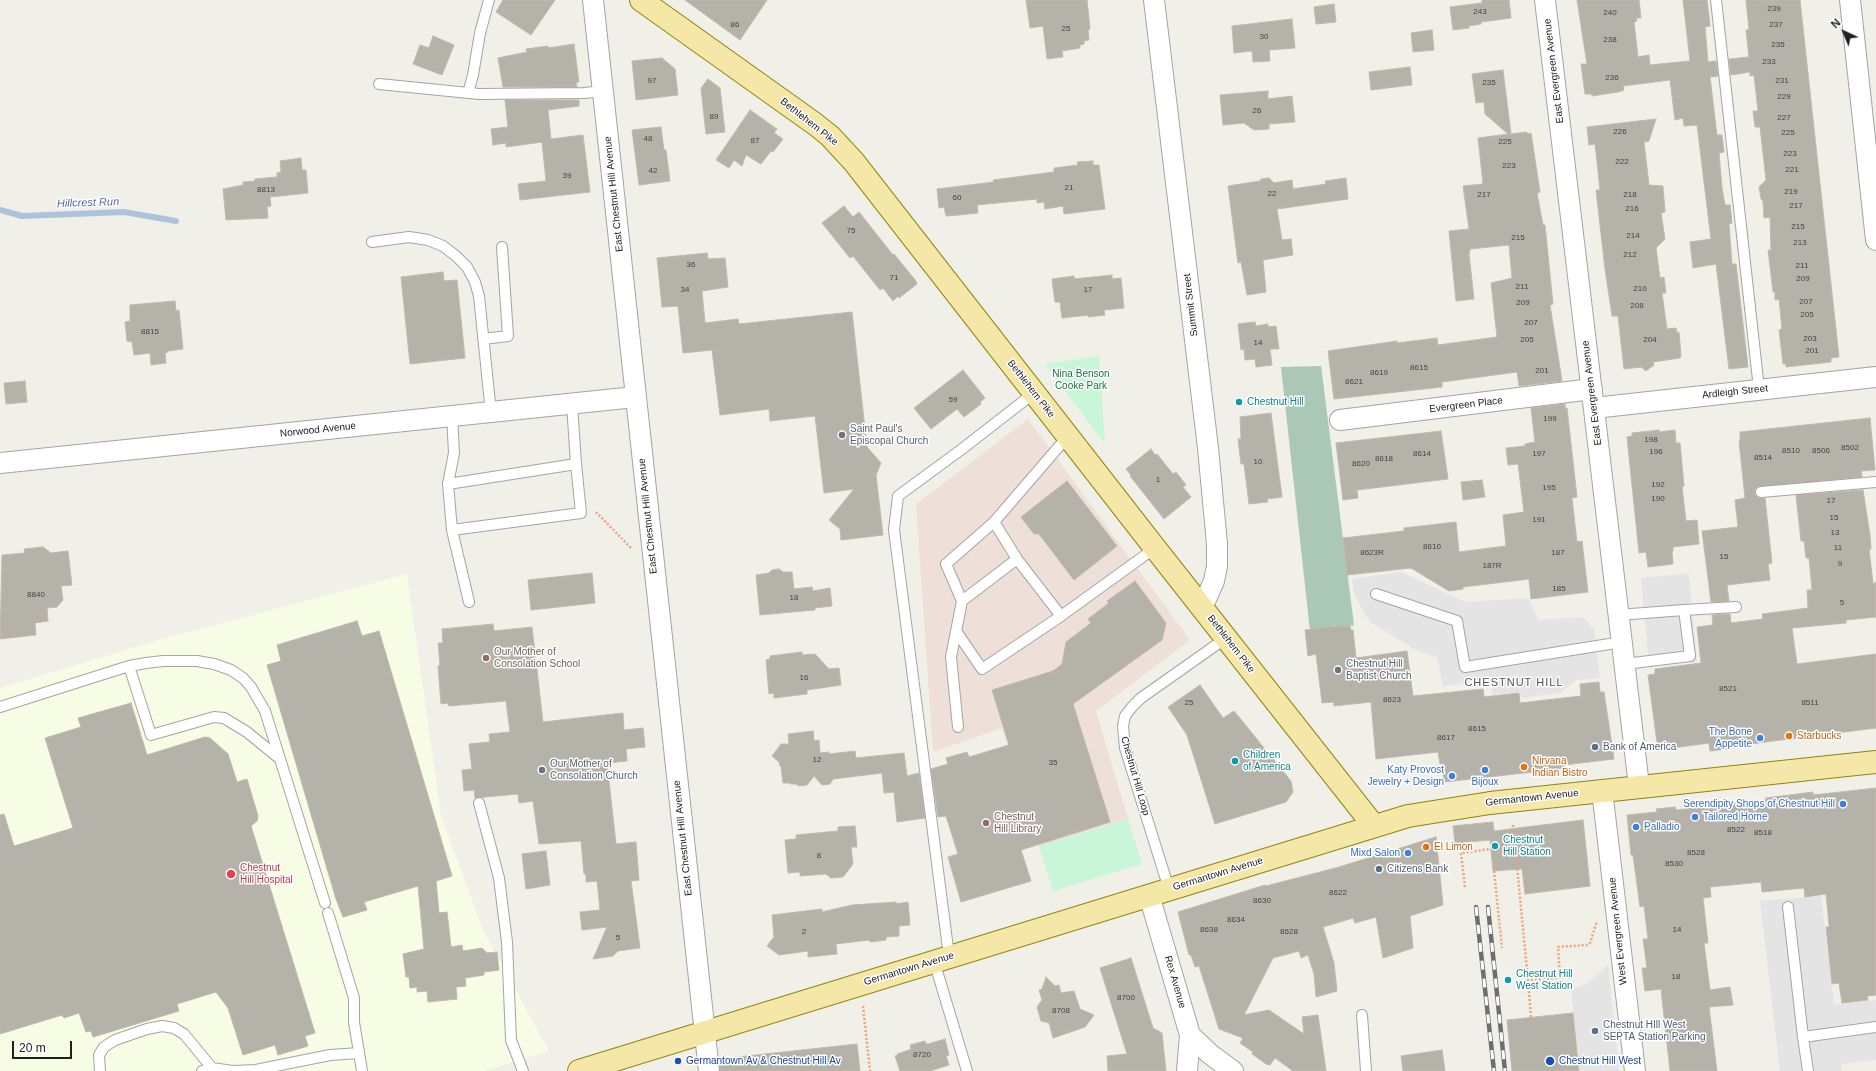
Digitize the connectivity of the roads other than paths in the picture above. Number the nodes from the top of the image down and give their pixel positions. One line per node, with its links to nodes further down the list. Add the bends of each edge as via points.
1 (490, 0): 10 (lane, via 480,33)
2 (593, 0): 9 (street, East Chestnut Hill Avenue)
3 (642, 0): 17 (main road, Bethlehem Pike, via 815,124 841,147)
4 (1154, 0): 38 (street, Summit Street, via 1218,544 1214,581)
5 (1545, 0): 19 (street, East Evergreen Avenue)
6 (1716, 0): 16 (lane)
7 (1850, 0): 11 (street)
8 (379, 84): 10 (lane)
9 (603, 92): 10 (lane); 18 (street, East Chestnut Hill Avenue)
10 (468, 93)
11 (1876, 240)
12 (372, 242): 14 (lane, via 409,237 428,240 444,246 456,256 467,267 475,282)
13 (502, 246): 14 (lane, via 508,336)
14 (483, 339): 21 (lane)
15 (1876, 377): 16 (street, Ardleigh Street)
16 (1759, 390): 19 (street, Ardleigh Street)
17 (1034, 393): 24 (main road, Bethlehem Pike); 57 (lane, via 898,496 894,530)
18 (635, 397): 20 (street, Norwood Avenue); 60 (street, East Chestnut Hill Avenue)
19 (1593, 399): 23 (street, Evergreen Place); 40 (street, East Evergreen Avenue)
20 (572, 404): 21 (street, Norwood Avenue); 26 (lane)
21 (491, 413): 22 (street, Norwood Avenue)
22 (452, 415): 25 (street, Norwood Avenue); 28 (lane, via 454,453)
23 (1340, 420)
24 (1068, 436): 30 (lane); 32 (main road, Bethlehem Pike)
25 (0, 463)
26 (576, 464): 28 (lane); 31 (lane, via 581,513)
27 (1876, 482): 29 (lane)
28 (448, 484): 31 (lane)
29 (1761, 492)
30 (994, 522): 33 (lane); 35 (lane, via 946,564)
31 (452, 530): 36 (lane)
32 (1155, 548): 38 (main road, Bethlehem Pike); 41 (lane)
33 (1017, 559): 35 (lane); 41 (lane)
34 (1376, 594): 44 (lane, via 1457,621 1465,667)
35 (962, 601): 42 (lane)
36 (469, 602)
37 (1736, 607): 39 (lane)
38 (1202, 608): 43 (main road, Bethlehem Pike)
39 (1684, 610): 40 (lane); 45 (lane, via 1690,656)
40 (1618, 615): 44 (street, East Evergreen Avenue)
41 (1061, 616): 42 (lane, via 982,670)
42 (956, 631): 48 (lane, via 951,657)
43 (1226, 638): 54 (main road, Bethlehem Pike); 55 (lane, Chestnut Hill Loop, via 1141,698 1125,716 1122,726)
44 (1622, 642): 45 (street, East Evergreen Avenue)
45 (1625, 664): 51 (street, East Evergreen Avenue)
46 (129, 666): 47 (lane); 49 (lane, via 181,660 214,664 231,670 243,678 257,696 265,711); 49 (lane, via 151,735 214,717 224,718 247,732)
47 (0, 707)
48 (958, 727)
49 (280, 759): 63 (lane, via 354,998 354,1022)
50 (1876, 762): 51 (main road, Germantown Avenue)
51 (1639, 786): 52 (main road, Germantown Avenue)
52 (1602, 790): 54 (main road, Germantown Avenue, via 1456,807 1408,816); 75 (street, West Evergreen Avenue)
53 (479, 803): 68 (lane, via 499,878 507,942 511,1040)
54 (1374, 826): 55 (main road, Germantown Avenue)
55 (1159, 892): 57 (main road, Germantown Avenue); 61 (street, Rex Avenue)
56 (1788, 907): 62 (lane)
57 (941, 958): 60 (main road, Germantown Avenue); 71 (lane)
58 (1362, 1014): 74 (lane)
59 (1876, 1027): 62 (lane)
60 (704, 1032): 69 (main road, Germantown Avenue); 70 (street, East Chestnut Hill Avenue)
61 (1190, 1035): 72 (street, Rex Avenue); 73 (street)
62 (1803, 1037): 76 (lane)
63 (359, 1053): 64 (lane, via 330,1055 256,1070 233,1071); 67 (lane)
64 (212, 1068): 65 (lane, via 184,1034 174,1028 162,1026 115,1040 104,1047 99,1055); 66 (lane)
65 (100, 1071)
66 (202, 1071)
67 (362, 1071)
68 (523, 1071)
69 (579, 1071)
70 (709, 1071)
71 (968, 1071)
72 (1187, 1071)
73 (1233, 1071)
74 (1366, 1071)
75 (1635, 1071)
76 (1808, 1071)

